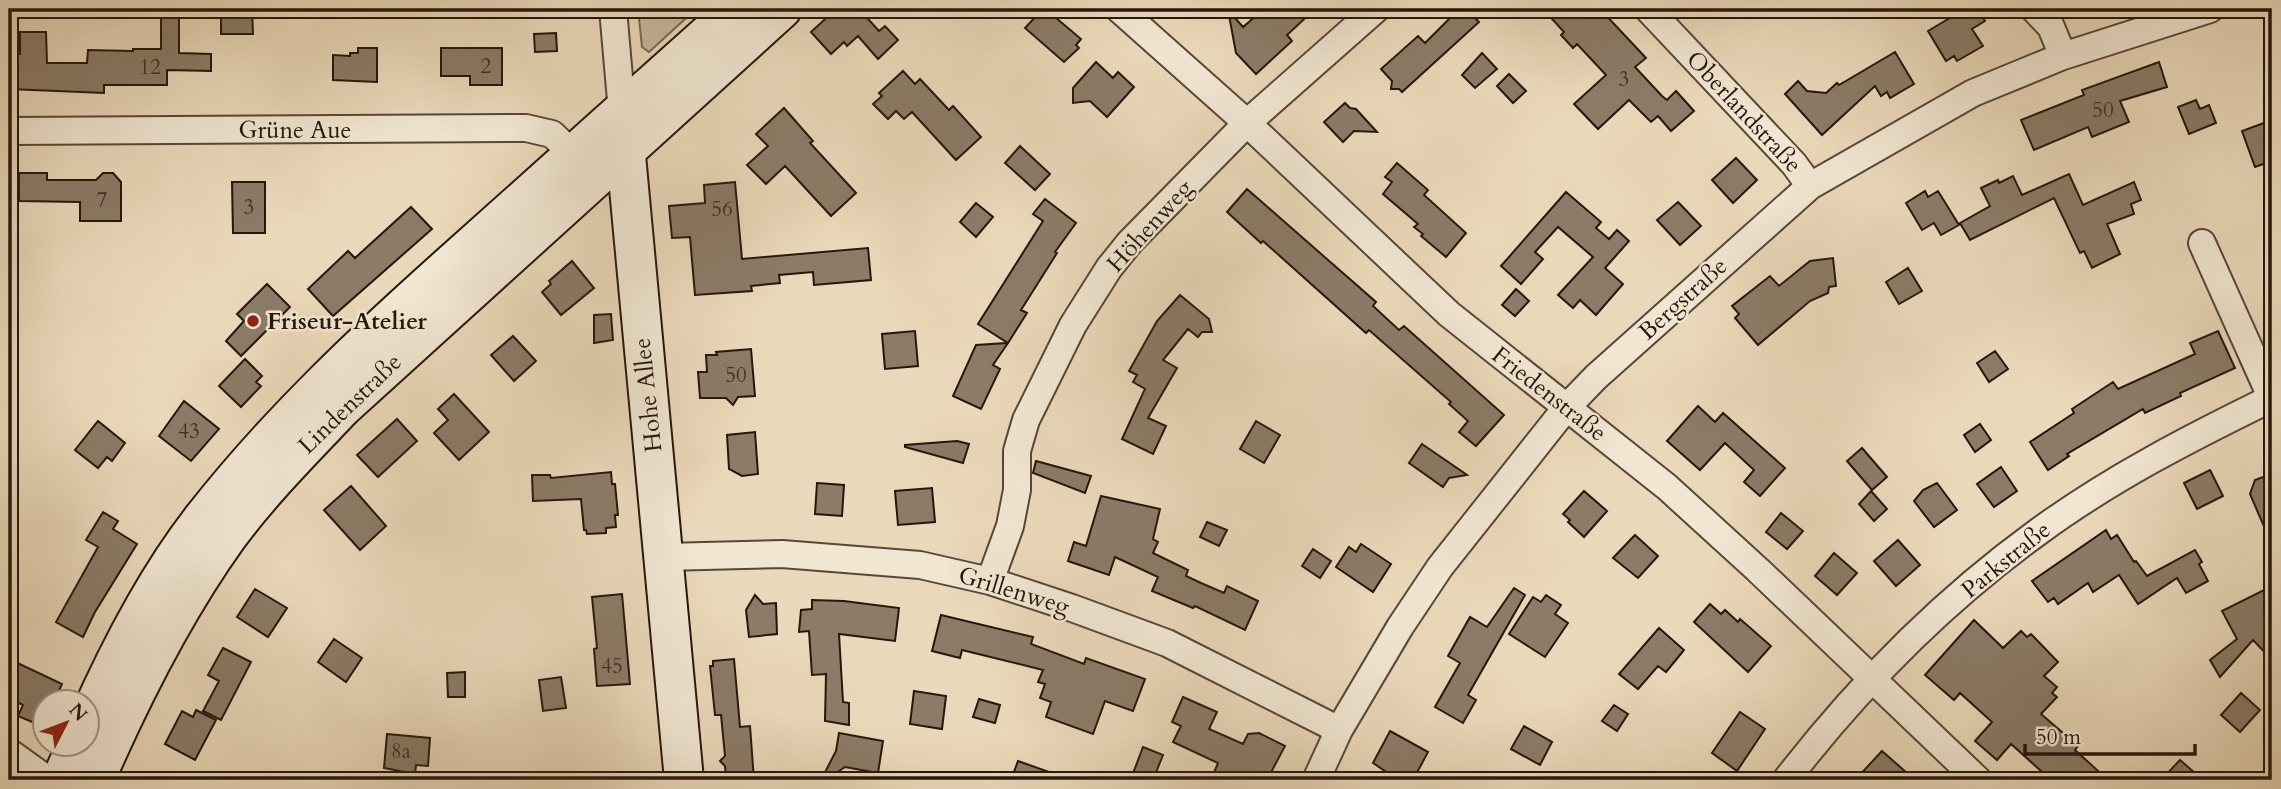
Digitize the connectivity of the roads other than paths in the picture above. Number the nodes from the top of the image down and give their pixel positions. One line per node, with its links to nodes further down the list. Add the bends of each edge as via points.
1 (613, 9): 10 (street, Hohe Allee)
2 (736, 9): 10 (street, Lindenstraße)
3 (782, 9): 13 (street, Lindenstraße)
4 (1119, 9): 11 (street, Friedenstraße)
5 (1376, 9): 11 (street, Höhenweg)
6 (1648, 9): 15 (street, Oberlandstraße)
7 (2034, 9): 9 (street, via 2051,27)
8 (2210, 9): 9 (street, Bergstraße)
9 (2063, 57): 15 (street, Bergstraße, via 1973,93)
10 (622, 112): 13 (street, Hohe Allee); 14 (street, Lindenstraße)
11 (1247, 123): 18 (street, Friedenstraße, via 1449,314); 20 (street, Höhenweg, via 1130,242 1073,325 1026,419 1017,451 1017,490 1010,526)
12 (9, 131): 14 (street, Grüne Aue, via 526,128 552,134)
13 (625, 151): 19 (street, Hohe Allee); 28 (street, Lindenstraße, via 342,408 277,476 229,535 180,611 121,719)
14 (573, 154): 22 (street, Lindenstraße, via 375,333 256,453 202,519 165,575)
15 (1810, 186): 18 (street, Bergstraße)
16 (2202, 243): 17 (street)
17 (2272, 398): 21 (street, Parkstraße, via 2160,456 2037,532)
18 (1566, 408): 21 (street, Friedenstraße, via 1668,487); 23 (street, Bergstraße, via 1440,567)
19 (664, 557): 20 (street, Grillenweg, via 782,554 920,565); 29 (street, Hohe Allee)
20 (990, 581): 23 (street, Grillenweg, via 1167,643)
21 (1871, 678): 31 (street, Parkstraße); 32 (street, Friedenstraße)
22 (102, 691)
23 (1339, 730): 30 (street, Bergstraße)
24 (9, 752): 26 (street)
25 (71, 758): 27 (street)
26 (48, 780)
27 (61, 780)
28 (95, 780)
29 (684, 780)
30 (1316, 780)
31 (1786, 780)
32 (1978, 780)

